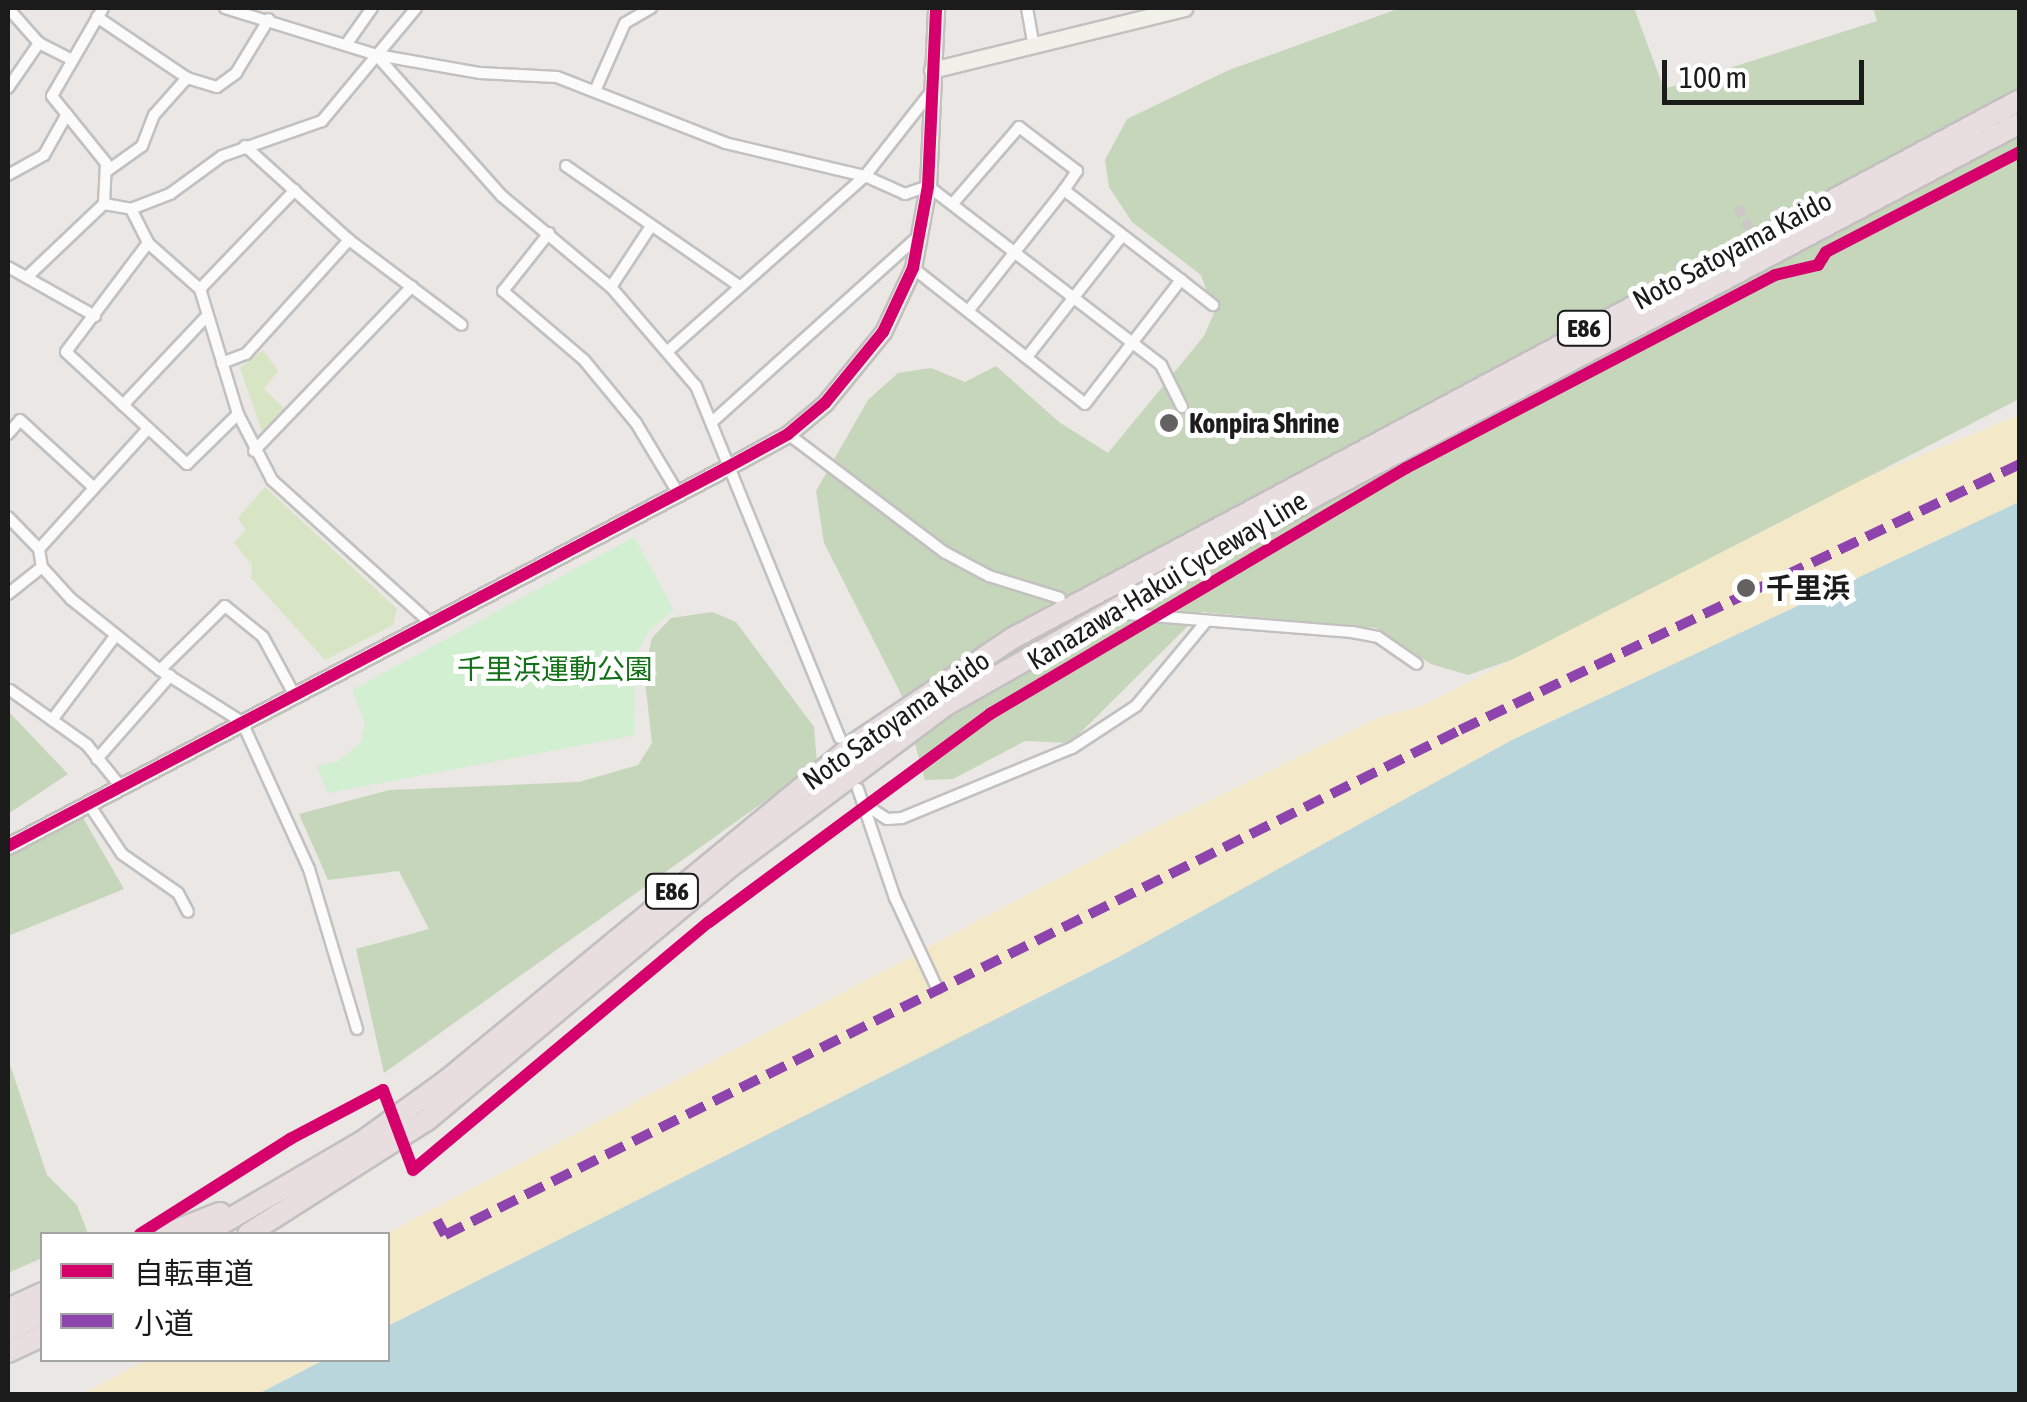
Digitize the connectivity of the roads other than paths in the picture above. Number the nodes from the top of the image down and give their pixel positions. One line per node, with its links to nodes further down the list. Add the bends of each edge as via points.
1 (8, 8): 15 (street)
2 (225, 8): 11 (street)
3 (372, 8): 13 (street)
4 (416, 8): 16 (street)
5 (622, 8): 12 (street)
6 (651, 8): 12 (street)
7 (936, 8): 18 (street)
8 (1027, 8): 14 (street)
9 (1185, 8): 14 (street)
10 (100, 12): 17 (street); 19 (street)
11 (269, 19): 13 (street); 19 (street, via 226,80 203,86)
12 (625, 22): 21 (street)
13 (348, 42): 16 (street)
14 (1033, 42): 18 (street)
15 (39, 43): 17 (street); 20 (street)
16 (377, 56): 21 (street, via 557,77); 27 (street, via 322,121); 40 (street, via 502,196)
17 (71, 59): 24 (street, via 52,96)
18 (932, 70): 22 (street)
19 (187, 78): 29 (street, via 154,115 142,146)
20 (8, 88)
21 (594, 91): 32 (street, via 726,142)
22 (930, 93): 32 (street); 33 (street)
23 (2020, 97): 100 (highway, Noto Satoyama Kaido / E86, via 1013,638 856,743 446,1081)
24 (67, 114): 29 (street); 31 (street, via 44,155)
25 (2020, 122): 30 (highway, Noto Satoyama Kaido / E86)
26 (2020, 136): 30 (highway)
27 (245, 146): 34 (street); 38 (street, via 170,194)
28 (566, 166): 39 (street)
29 (107, 171): 37 (street)
30 (1922, 172): 103 (highway, Noto Satoyama Kaido / E86, via 1302,504 946,706 731,866 427,1120)
31 (8, 175)
32 (864, 176): 33 (street, via 906,194); 51 (street)
33 (928, 186): 36 (street); 41 (street)
34 (295, 190): 43 (street); 53 (street)
35 (1064, 190): 36 (street, via 1077,171 1019,127); 42 (street); 45 (street)
36 (954, 201): 45 (street)
37 (104, 204): 38 (street); 48 (street)
38 (132, 209): 44 (street)
39 (652, 226): 51 (street); 52 (street)
40 (549, 233): 52 (street); 74 (street, via 503,290 584,360 636,423)
41 (920, 234): 47 (street); 67 (street)
42 (1122, 236): 49 (street); 54 (street)
43 (350, 240): 50 (street); 63 (street, via 246,354)
44 (148, 243): 53 (street); 57 (street)
45 (1016, 250): 54 (street); 56 (street)
46 (8, 267): 48 (street)
47 (913, 268): 56 (street); 70 (street, via 883,332 853,373)
48 (28, 276): 57 (street)
49 (1181, 280): 55 (street); 60 (street)
50 (412, 286): 59 (street); 71 (street)
51 (739, 286): 61 (street)
52 (611, 287): 61 (street)
53 (200, 289): 58 (street)
54 (1074, 296): 60 (street); 62 (street)
55 (1213, 305)
56 (968, 311): 62 (street)
57 (95, 316): 64 (street, via 66,352)
58 (206, 316): 63 (street); 64 (street)
59 (462, 325)
60 (1131, 342): 62 (street, via 1085,404); 65 (street, via 1164,369)
61 (668, 351): 67 (street, via 696,386)
62 (1028, 357)
63 (222, 363): 66 (street)
64 (123, 405): 68 (street)
65 (1182, 407)
66 (238, 414): 68 (street, via 187,464); 71 (street)
67 (712, 422): 72 (street)
68 (148, 430): 73 (street)
69 (8, 434): 73 (street, via 20,420)
70 (788, 434): 72 (street); 79 (street, via 944,552 989,576)
71 (254, 451): 81 (street, via 272,480)
72 (726, 468): 74 (street); 90 (street)
73 (93, 487): 76 (street)
74 (678, 494): 81 (street)
75 (8, 517): 76 (street)
76 (39, 549): 77 (street)
77 (42, 567): 78 (street); 83 (street)
78 (8, 594)
79 (1060, 598)
80 (1126, 614): 82 (street)
81 (430, 623): 87 (street)
82 (1206, 623): 84 (street, via 1352,632 1378,638); 95 (street, via 1136,706 1072,748 902,818 888,819)
83 (116, 635): 85 (street); 88 (street)
84 (1417, 664)
85 (165, 673): 87 (street, via 225,606 263,637); 89 (street); 91 (street)
86 (10, 690): 88 (street)
87 (294, 694): 89 (street)
88 (52, 720): 91 (street)
89 (242, 722): 92 (street); 99 (street, via 309,868)
90 (840, 738)
91 (98, 759): 92 (street)
92 (121, 786): 94 (street)
93 (858, 789): 95 (street)
94 (88, 803): 96 (street); 97 (street, via 122,854 178,894)
95 (864, 804): 98 (street, via 895,898)
96 (8, 846)
97 (188, 912)
98 (937, 988)
99 (357, 1029)
100 (310, 1173): 101 (highway); 102 (highway, Noto Satoyama Kaido / E86)
101 (171, 1232)
102 (207, 1232)
103 (251, 1232)
104 (40, 1294): 105 (highway)
105 (8, 1309)
106 (40, 1315): 107 (highway)
107 (8, 1330)
108 (40, 1337): 109 (highway)
109 (8, 1352)

